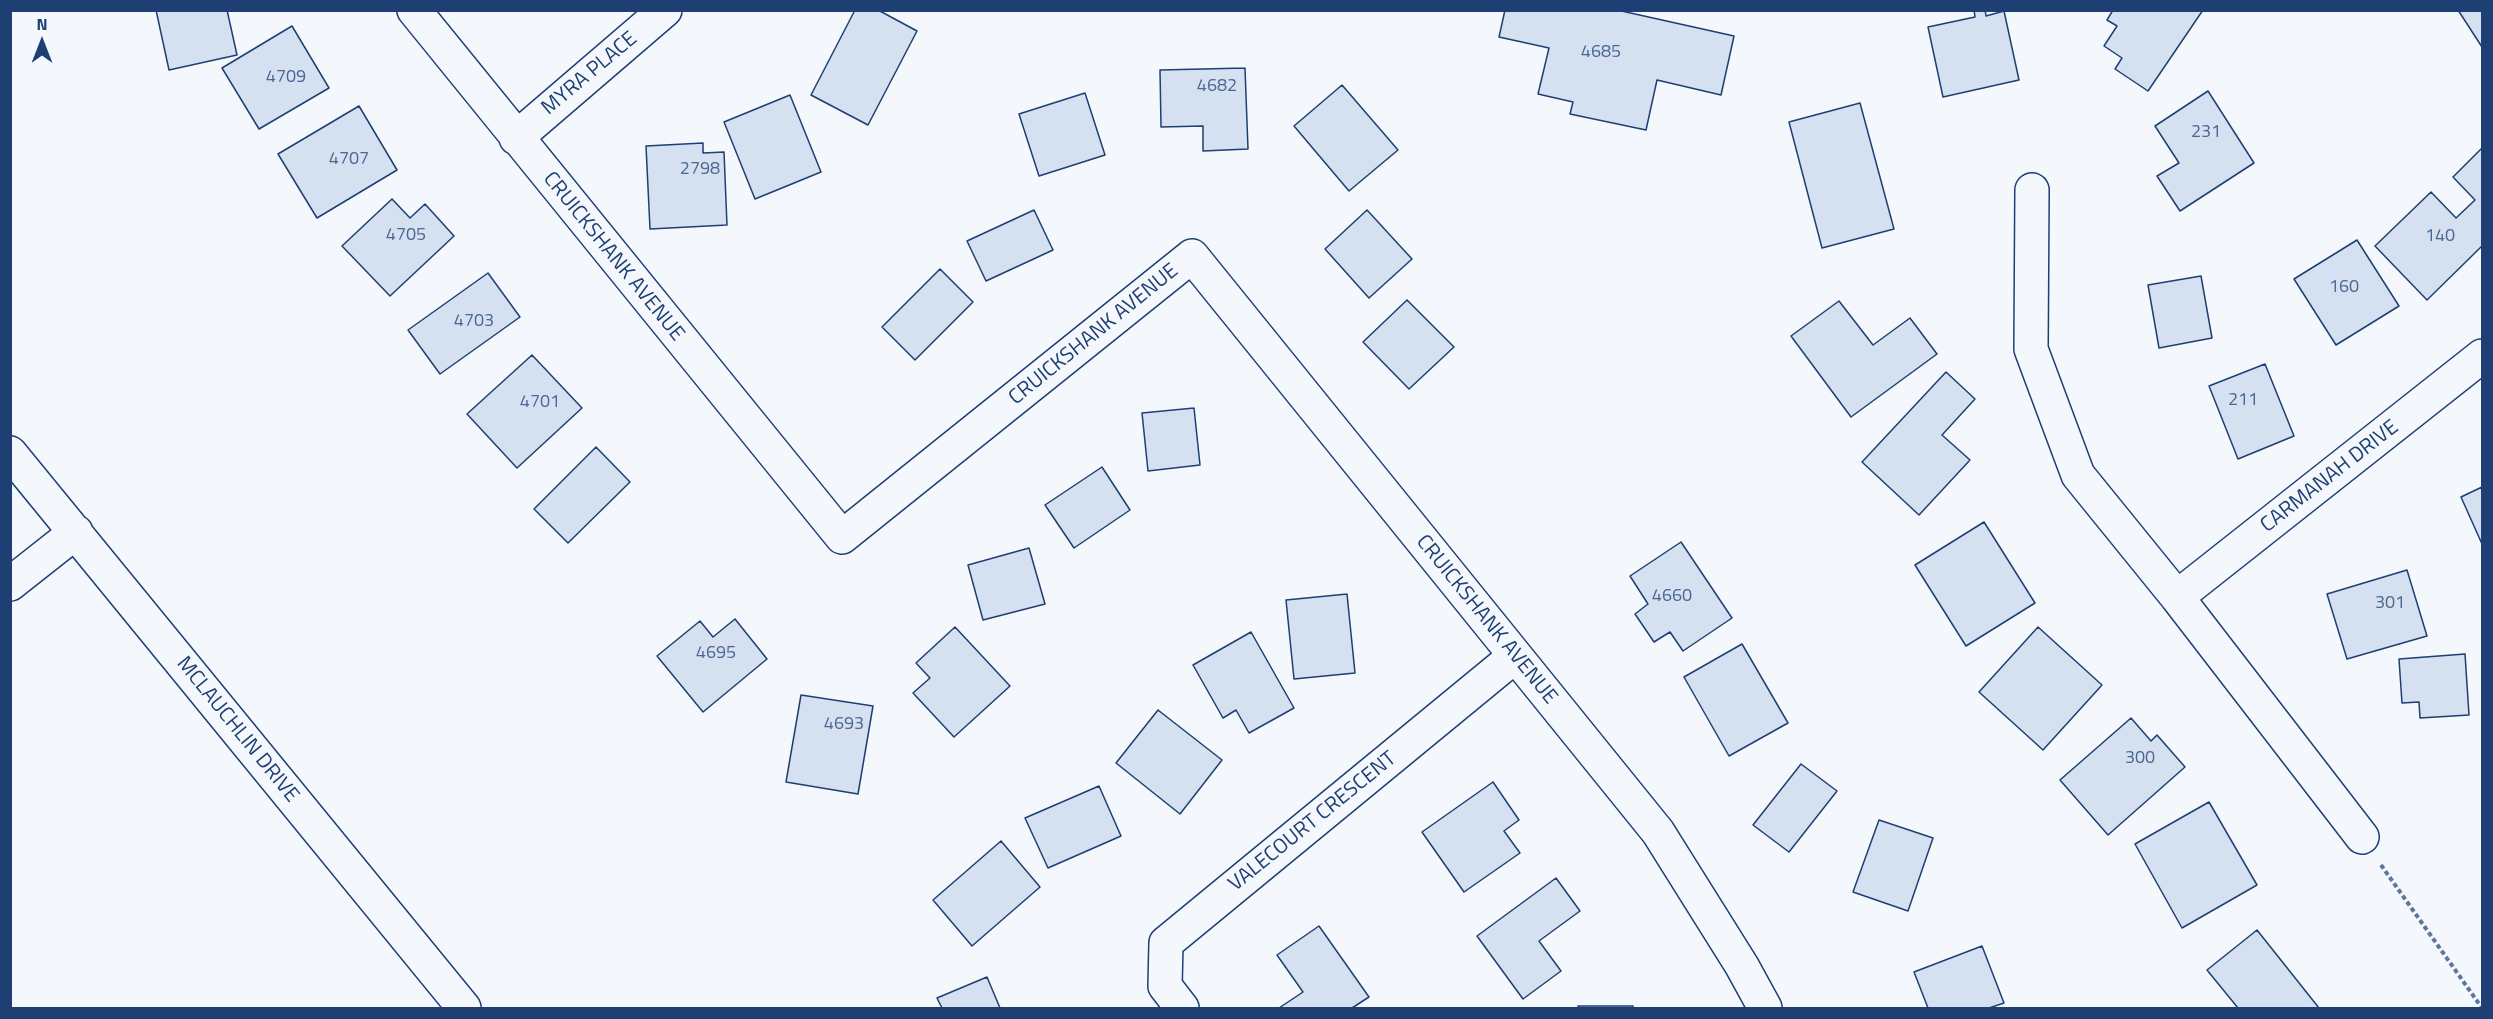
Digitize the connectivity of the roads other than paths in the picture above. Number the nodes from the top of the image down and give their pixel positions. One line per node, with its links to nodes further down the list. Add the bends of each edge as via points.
1 (414, 10): 3 (street, CRUICKSHANK AVENUE)
2 (665, 10): 3 (street, MYRA PLACE)
3 (516, 138): 10 (street, CRUICKSHANK AVENUE, via 842,537 1192,256)
4 (2032, 190): 9 (street, via 2031,349 2078,475)
5 (2482, 356): 9 (street, CARMANAH DRIVE)
6 (10, 453): 7 (street, MCLAUCHLIN DRIVE)
7 (76, 532): 8 (street); 12 (street, MCLAUCHLIN DRIVE)
8 (10, 584)
9 (2177, 597): 11 (street)
10 (1515, 656): 13 (street, VALECOURT CRESCENT, via 1166,943 1165,986); 14 (street, CRUICKSHANK AVENUE, via 1658,832)
11 (2362, 837)
12 (464, 1008)
13 (1182, 1008)
14 (1765, 1008)

